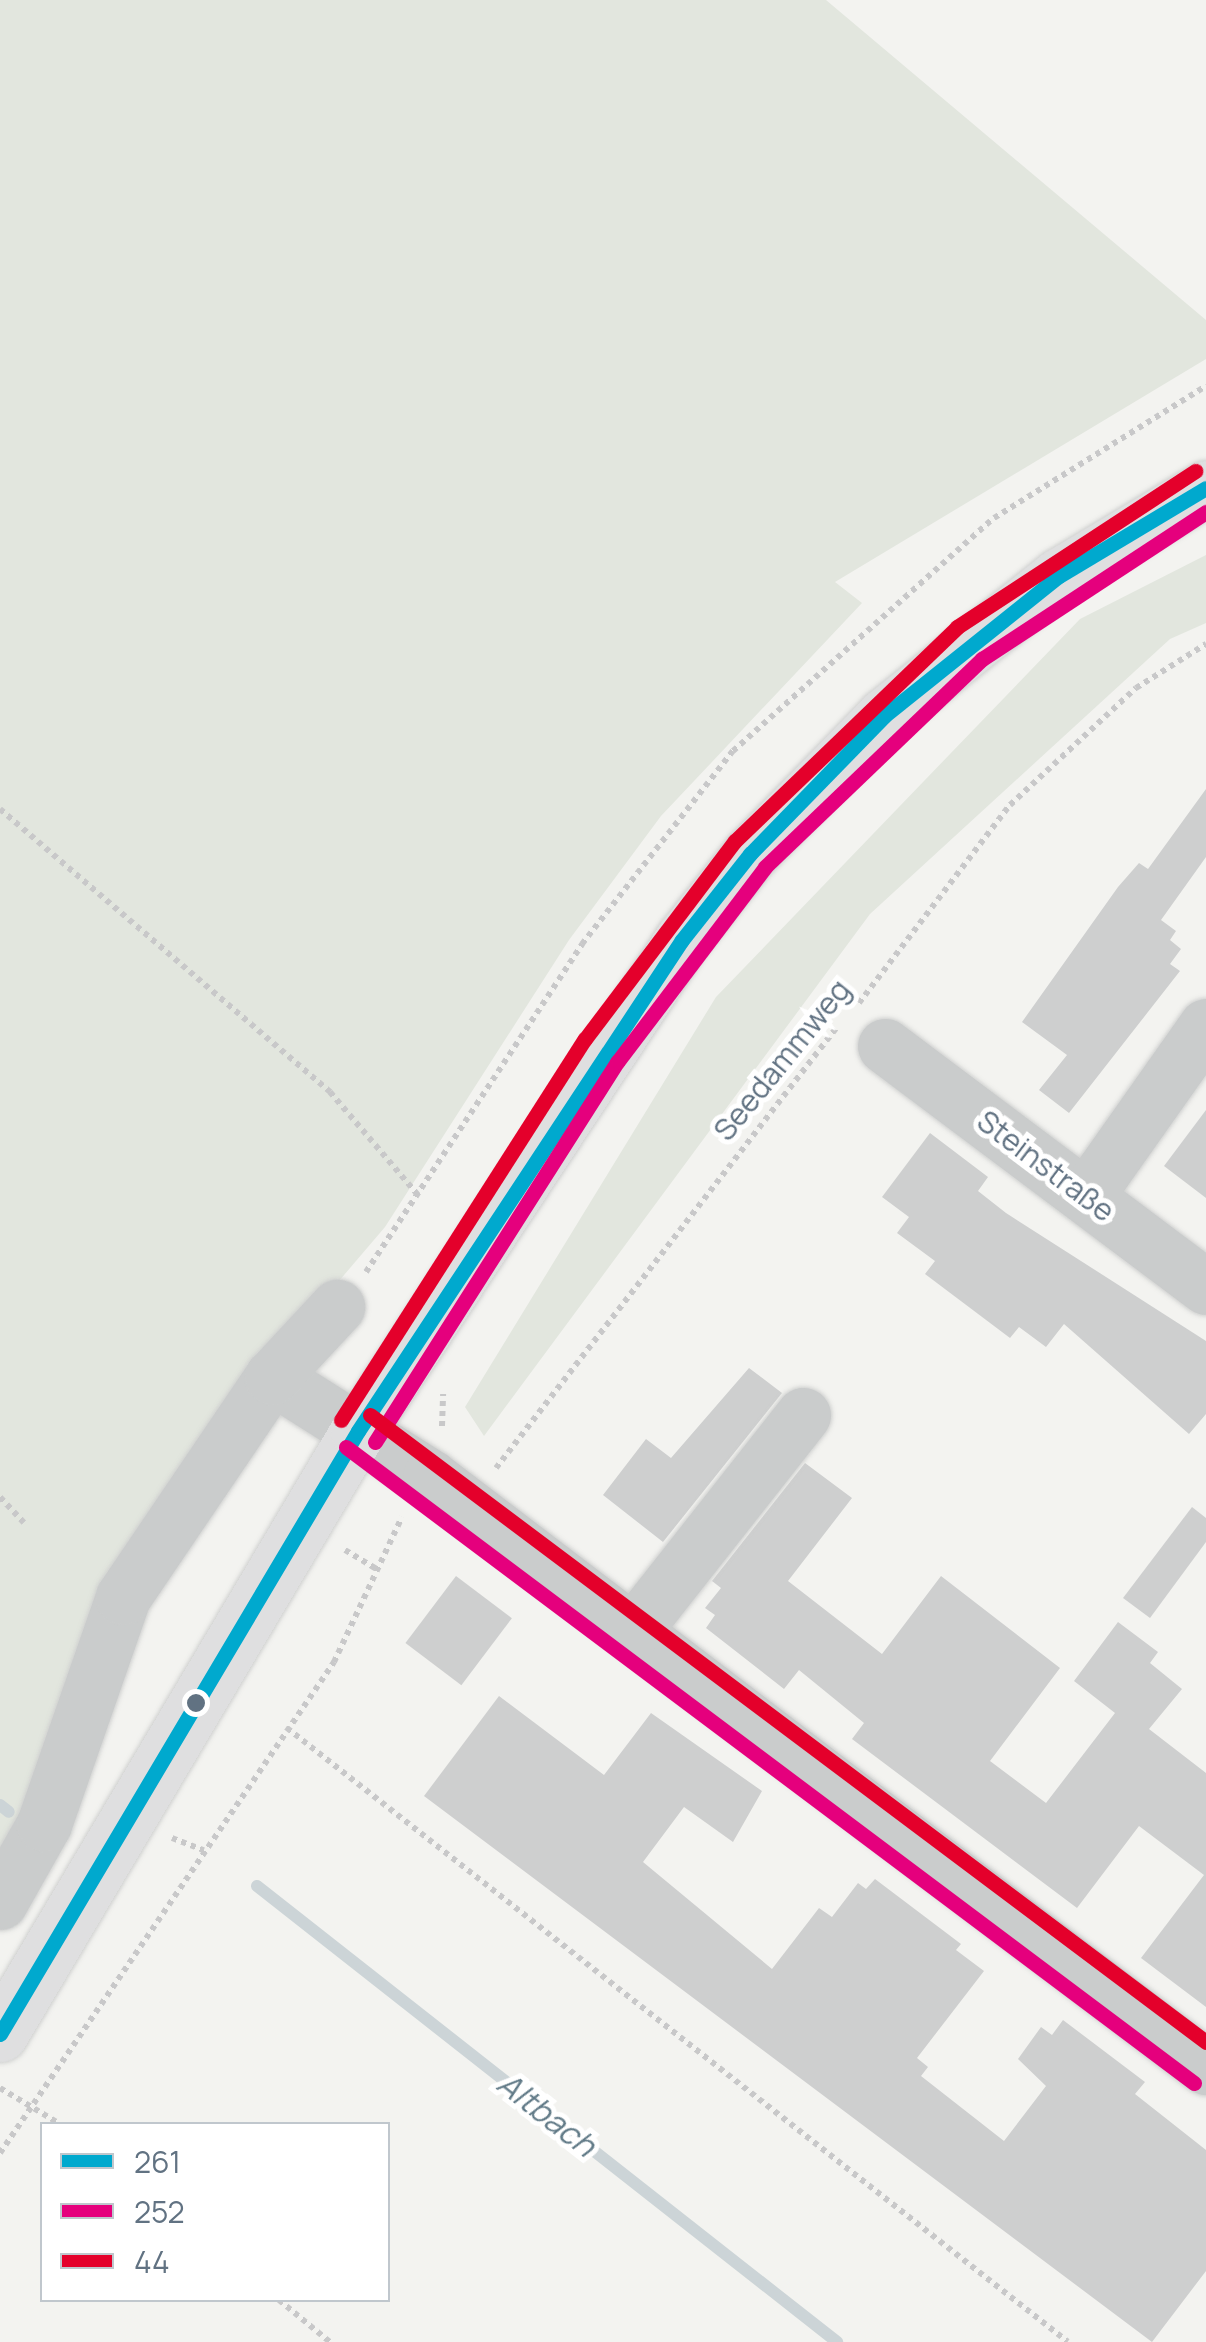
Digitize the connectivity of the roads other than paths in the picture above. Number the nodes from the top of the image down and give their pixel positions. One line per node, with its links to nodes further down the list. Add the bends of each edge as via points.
1 (1206, 488): 9 (main road, via 969,643 750,854 602,1050)
2 (1206, 1026): 4 (street)
3 (886, 1046): 4 (street, Steinstraße)
4 (1086, 1196): 5 (street, Steinstraße)
5 (1206, 1288)
6 (337, 1307): 7 (street)
7 (272, 1376): 9 (street); 11 (street, via 122,1597 44,1824)
8 (803, 1415): 10 (street)
9 (358, 1430): 10 (street, via 454,1471); 12 (main road)
10 (633, 1631): 13 (street)
11 (0, 1902)
12 (0, 2034)
13 (1206, 2067)

